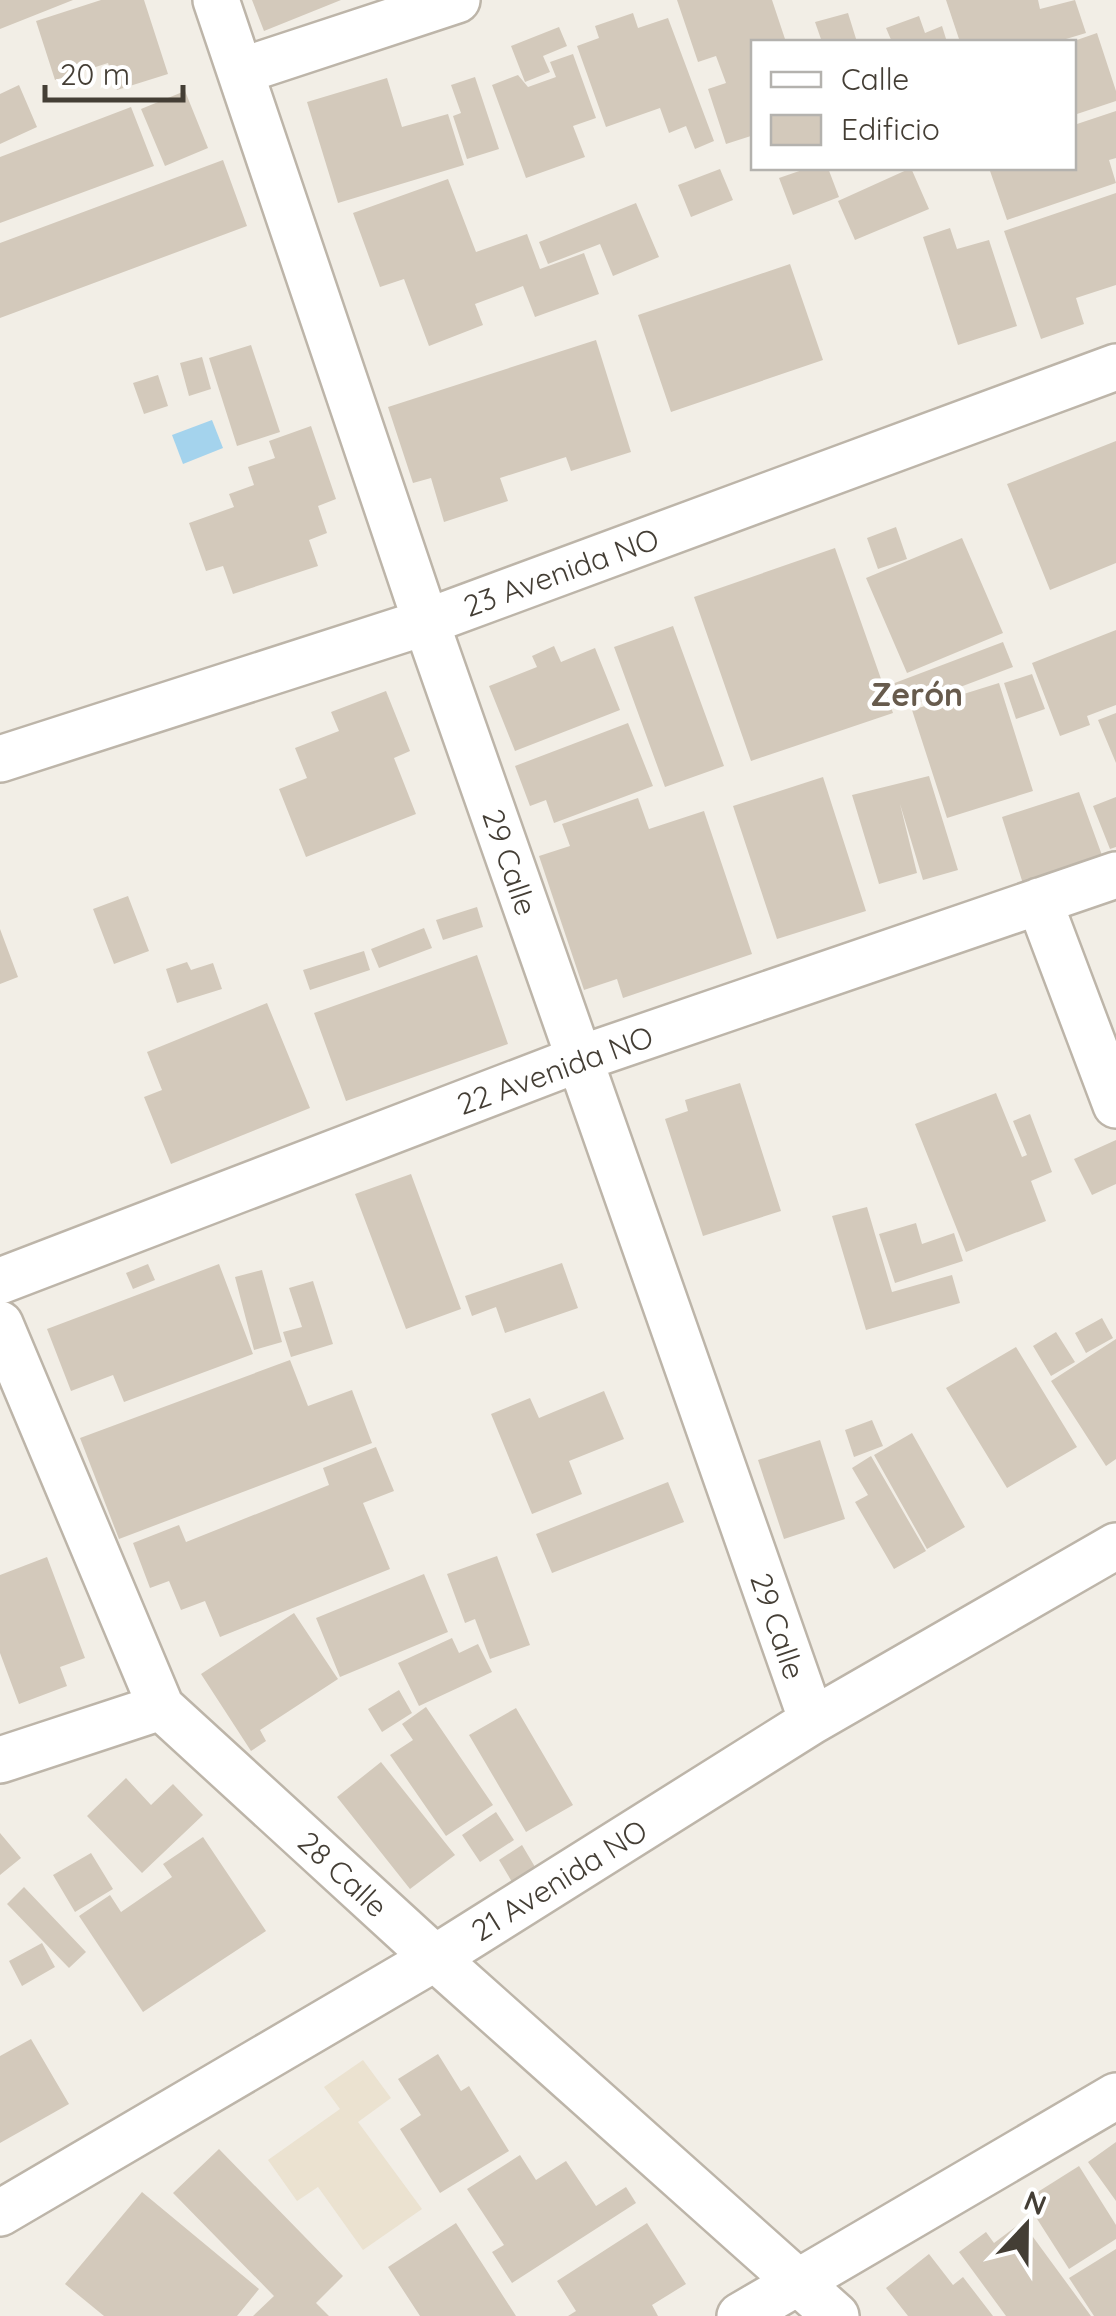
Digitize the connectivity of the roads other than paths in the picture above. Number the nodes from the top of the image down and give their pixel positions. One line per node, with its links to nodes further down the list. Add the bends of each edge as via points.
1 (216, 0): 3 (street, 29 Calle)
2 (457, 0): 3 (street)
3 (241, 71): 5 (street, 29 Calle)
4 (1116, 367): 5 (street, 23 Avenida NO)
5 (426, 622): 6 (street, 23 Avenida NO); 9 (street, 29 Calle)
6 (0, 759)
7 (1116, 875): 8 (street, 22 Avenida NO)
8 (1039, 902): 9 (street, 22 Avenida NO); 10 (street)
9 (580, 1059): 11 (street, 22 Avenida NO); 15 (street, 29 Calle)
10 (1116, 1105)
11 (0, 1281)
12 (0, 1324): 14 (street, 28 Calle)
13 (1116, 1546): 15 (street, 21 Avenida NO)
14 (162, 1707): 16 (street); 17 (street, 28 Calle)
15 (812, 1721): 17 (street, 21 Avenida NO)
16 (0, 1760)
17 (435, 1958): 19 (street, 21 Avenida NO); 20 (street, 28 Calle)
18 (1116, 2096): 20 (street)
19 (0, 2213)
20 (797, 2281): 21 (street); 22 (street, 28 Calle)
21 (740, 2316)
22 (836, 2316)

